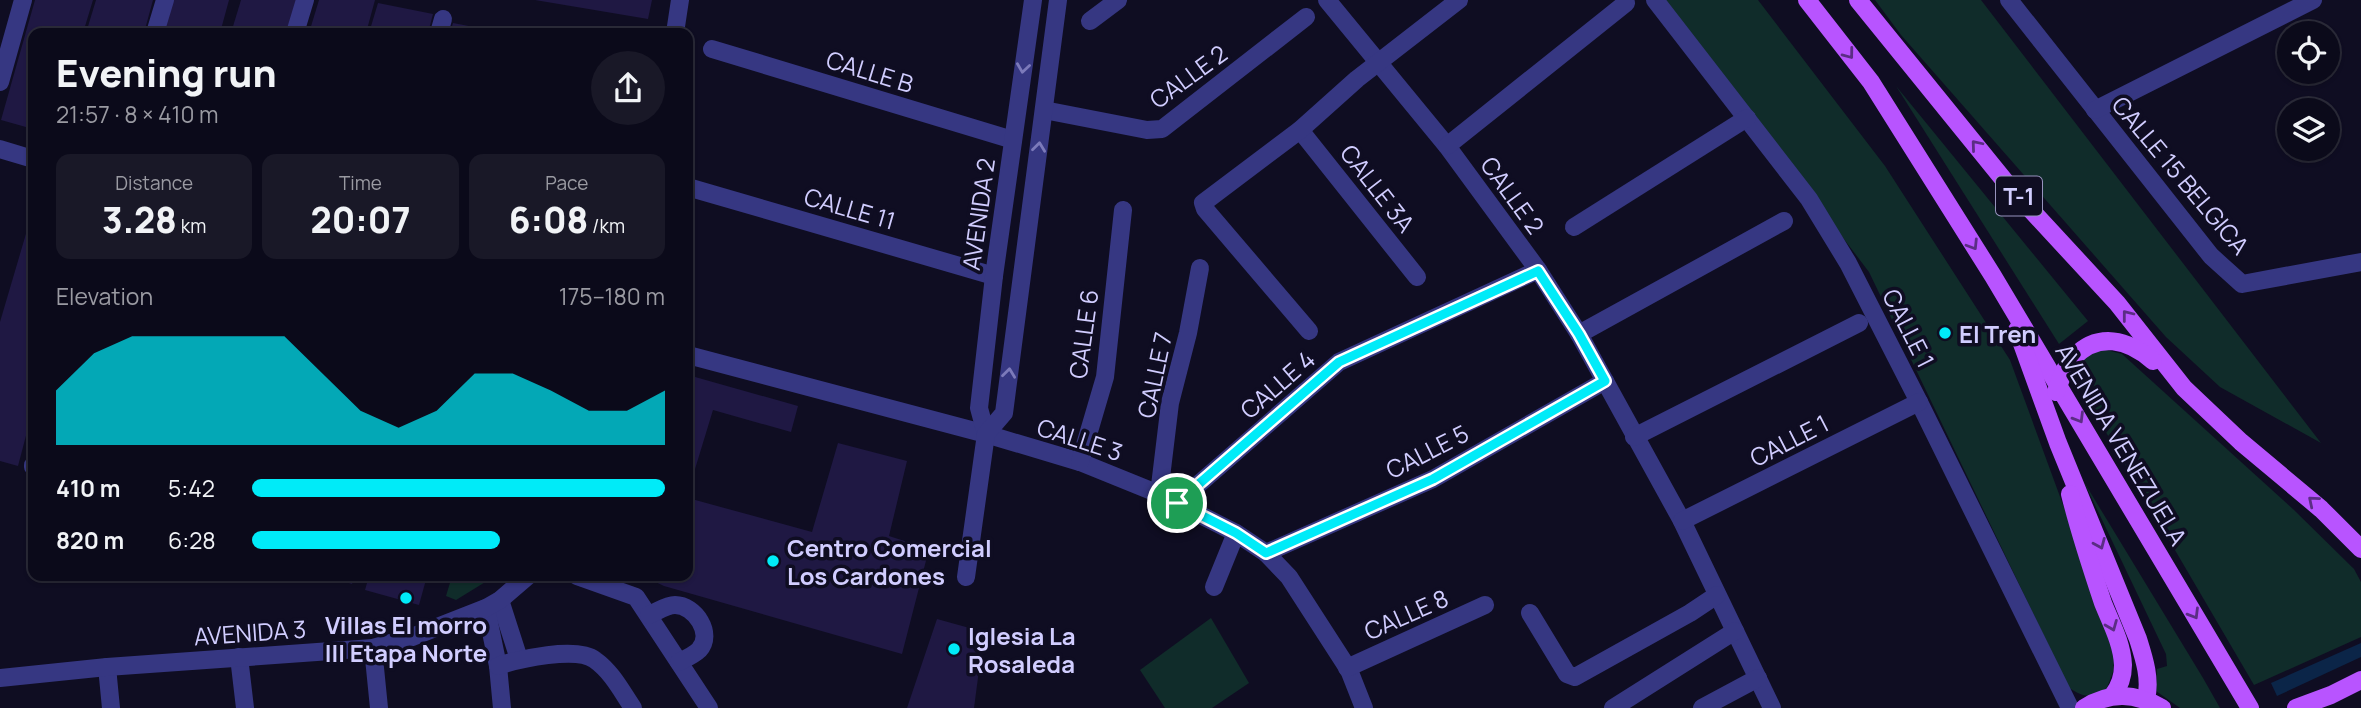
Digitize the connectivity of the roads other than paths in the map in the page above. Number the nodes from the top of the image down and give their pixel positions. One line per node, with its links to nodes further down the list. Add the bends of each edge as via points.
1 (23, 0): 23 (street)
2 (165, 0): 18 (street)
3 (305, 0): 19 (street)
4 (680, 0): 20 (street)
5 (1033, 0): 28 (street, AVENIDA 2, one-way to 28)
6 (1058, 0): 24 (street)
7 (1118, 0): 17 (street)
8 (1328, 0): 22 (street, CALLE 2)
9 (1459, 0): 22 (street)
10 (1655, 0): 26 (street, CALLE 1)
11 (1807, 0): 40 (main road, AVENIDA VENEZUELA / T-1, one-way to 40, via 1871,82)
12 (1858, 0): 48 (main road, T-1, one-way to 12, via 2117,303 2008,185)
13 (2009, 0): 25 (street, CALLE 15 BELGICA)
14 (2313, 0): 25 (street)
15 (1626, 3): 29 (street)
16 (1306, 18): 24 (street, CALLE 2, via 1162,129)
17 (1090, 21)
18 (157, 28)
19 (297, 28)
20 (677, 28)
21 (712, 49): 28 (street, CALLE B)
22 (1378, 62): 27 (street); 29 (street, CALLE 2)
23 (0, 82)
24 (1044, 110): 51 (street, one-way to 24, via 1004,413)
25 (2095, 110): 36 (street, CALLE 15 BELGICA, via 2211,256 2242,284)
26 (1747, 118): 35 (street, CALLE 2); 49 (street, CALLE 1, via 1809,200 1848,263)
27 (1300, 130): 41 (street, CALLE 3A); 43 (street, via 1203,203)
28 (1013, 140): 39 (street, AVENIDA 2)
29 (1447, 146): 38 (street, CALLE 2)
30 (0, 149): 31 (street)
31 (28, 157)
32 (693, 189): 39 (street, CALLE 11)
33 (1123, 210): 54 (street, CALLE 6, via 1105,377)
34 (1784, 221): 44 (street)
35 (1574, 227)
36 (2361, 262)
37 (1200, 268): 55 (street, CALLE 7, via 1170,403)
38 (1538, 271): 44 (street, CALLE 2); 56 (street, CALLE 4, via 1339,362)
39 (994, 276): 51 (street, AVENIDA 2, via 979,408)
40 (1993, 276): 47 (main road, AVENIDA VENEZUELA / T-1); 50 (main road)
41 (1417, 277)
42 (1859, 323): 52 (street)
43 (1309, 331)
44 (1579, 334): 46 (street, CALLE 2)
45 (693, 356): 51 (street, CALLE 3)
46 (1605, 381): 52 (street, CALLE 2); 60 (street, CALLE 5, via 1433,479)
47 (2059, 385): 48 (main road, via 2072,359 2088,345 2106,339 2138,348); 50 (main road); 97 (main road, AVENIDA VENEZUELA / T-1, one-way to 97)
48 (2184, 388): 59 (main road, T-1, one-way to 48)
49 (1919, 402): 57 (street, CALLE 1); 94 (street, CALLE 1)
50 (2047, 414): 53 (main road)
51 (986, 434): 54 (street, CALLE 3); 61 (street)
52 (1634, 436): 57 (street, CALLE 2)
53 (2058, 443): 81 (main road, one-way to 81, via 2082,540 2119,643 2122,676); 82 (main road, one-way to 82, via 2138,639 2146,664)
54 (1080, 462): 55 (street, CALLE 3)
55 (1159, 494): 56 (street, CALLE 3)
56 (1177, 503): 58 (street, CALLE 3)
57 (1682, 521): 65 (street, CALLE 2)
58 (1236, 533): 60 (street, CALLE 3); 64 (street)
59 (2361, 549)
60 (1266, 553): 77 (street, CALLE 3, via 1289,577)
61 (966, 577)
62 (522, 581): 66 (street, AVENIDA 3)
63 (592, 581): 69 (street, via 632,594)
64 (1214, 587)
65 (1717, 595): 68 (street, via 1576,677 1567,674); 70 (street, CALLE 2)
66 (493, 604): 71 (street, AVENIDA 3); 73 (street); 75 (street)
67 (1485, 605): 77 (street, CALLE 8)
68 (1530, 613)
69 (649, 615): 74 (street); 74 (street, via 677,605 691,610 703,624 704,642)
70 (1735, 632): 79 (street, CALLE 2); 91 (street)
71 (373, 648): 72 (street, AVENIDA 3); 86 (street)
72 (239, 657): 76 (street, AVENIDA 3); 85 (street)
73 (519, 659): 75 (street); 88 (street, via 580,654 594,658)
74 (679, 662): 89 (street)
75 (498, 666): 87 (street)
76 (107, 667): 78 (street, AVENIDA 3); 84 (street)
77 (1347, 667): 90 (street, CALLE 3)
78 (0, 678)
79 (1758, 678): 92 (street); 93 (street, CALLE 2)
80 (2361, 680): 83 (main road)
81 (2113, 695): 82 (main road); 95 (main road)
82 (2146, 699): 96 (main road)
83 (2331, 701): 98 (main road)
84 (111, 708)
85 (245, 708)
86 (379, 708)
87 (502, 708)
88 (633, 708)
89 (709, 708)
90 (1364, 708)
91 (1613, 708)
92 (1702, 708)
93 (1772, 708)
94 (2070, 708)
95 (2084, 708)
96 (2162, 708)
97 (2250, 708)
98 (2296, 708)

